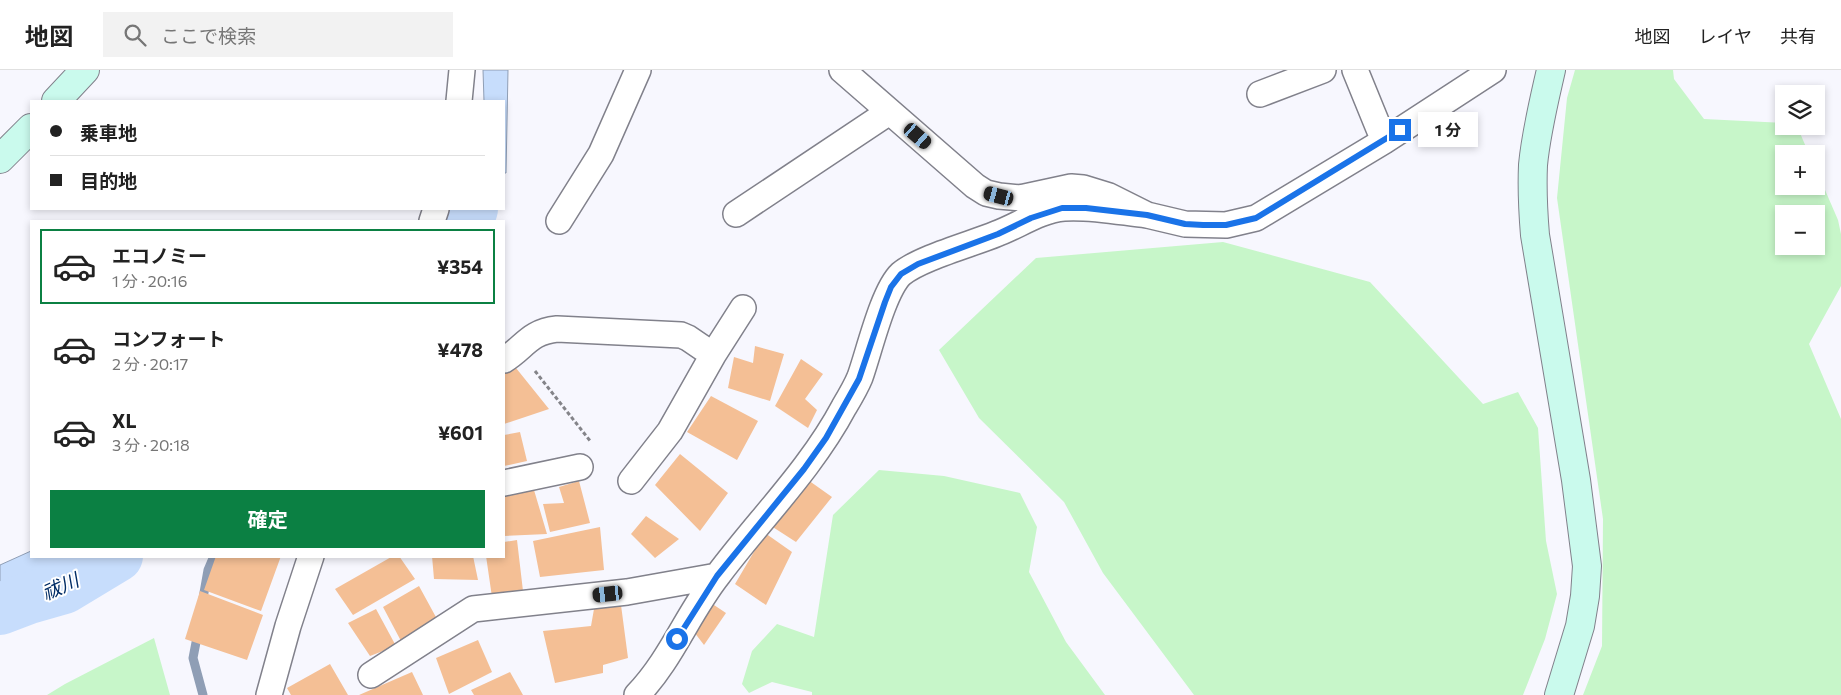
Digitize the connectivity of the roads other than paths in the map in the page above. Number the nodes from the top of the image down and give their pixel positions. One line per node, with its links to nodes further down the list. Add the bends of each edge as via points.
1 (84, 70): 10 (street)
2 (462, 70): 11 (street)
3 (638, 70): 18 (street, via 601,154)
4 (842, 70): 12 (street)
5 (1323, 70): 9 (street)
6 (1354, 70): 14 (street)
7 (1493, 70): 14 (street)
8 (1551, 70): 30 (street, via 1538,128 1532,200 1587,566 1580,626)
9 (1260, 94)
10 (57, 100)
11 (459, 100)
12 (889, 112): 16 (street); 17 (street, via 986,192 1020,198 1070,187 1083,188 1109,196)
13 (30, 129): 15 (street)
14 (1384, 141): 17 (street, via 1256,218 1226,225 1203,225)
15 (0, 160)
16 (736, 214)
17 (1147, 215): 26 (street, via 1062,208 918,264 901,274 885,302 859,379 826,438)
18 (559, 221)
19 (743, 308): 21 (street)
20 (511, 355): 21 (street, via 534,335 557,329 681,335)
21 (714, 355): 23 (street, via 670,431)
22 (580, 467): 24 (street)
23 (631, 481)
24 (505, 483)
25 (310, 558): 28 (street)
26 (717, 576): 27 (street, via 628,592 473,609); 29 (street, via 667,655)
27 (371, 675)
28 (269, 695)
29 (636, 695)
30 (1560, 695)

